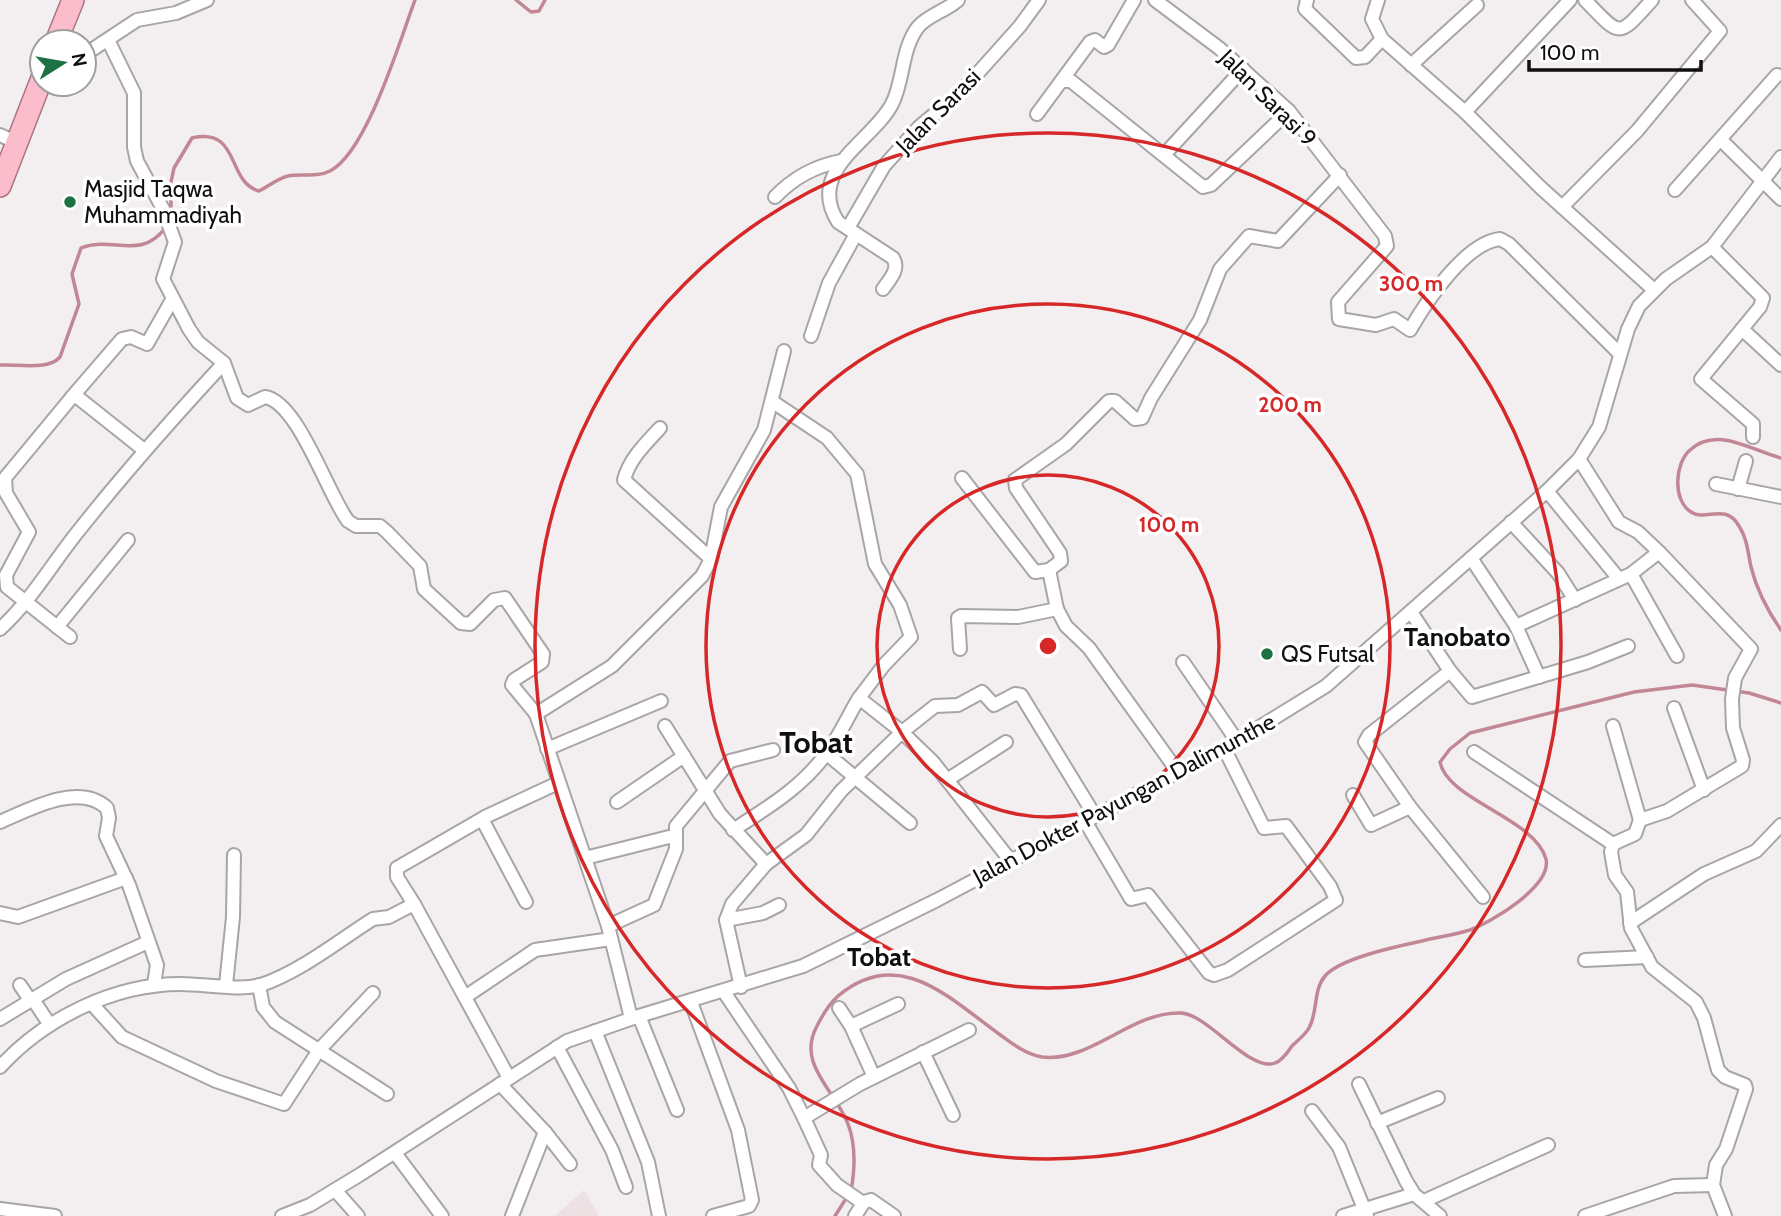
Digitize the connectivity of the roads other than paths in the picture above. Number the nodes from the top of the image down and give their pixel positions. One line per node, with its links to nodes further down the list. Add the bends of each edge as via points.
1 (73, 0): 14 (highway)
2 (207, 0): 16 (street, via 176,13 137,20)
3 (958, 0): 30 (street, via 916,29 893,102)
4 (1134, 0): 21 (street, via 1108,45 1090,42)
5 (1155, 0): 19 (street, Jalan Sarasi 9)
6 (1307, 0): 15 (street, via 1305,9 1356,58 1365,57)
7 (1378, 0): 15 (street, via 1371,19)
8 (1570, 0): 24 (street)
9 (1586, 0): 10 (street, via 1620,30)
10 (1652, 0)
11 (1692, 0): 37 (street, via 1720,31 1637,131)
12 (1033, 2): 38 (street, Jalan Sarasi, via 960,93 919,127 884,166)
13 (1477, 5): 18 (street)
14 (62, 28)
15 (1382, 39): 18 (street)
16 (108, 40): 17 (street); 42 (street, via 134,93 137,161 172,232 174,249 163,279)
17 (98, 46)
18 (1411, 65): 24 (street)
19 (1243, 69): 23 (street, Jalan Sarasi 9); 28 (street)
20 (1777, 75): 27 (street)
21 (1064, 81): 25 (street); 28 (street, via 1072,81)
22 (31, 98): 26 (highway)
23 (1289, 111): 28 (street, via 1207,187); 31 (street, Jalan Sarasi 9)
24 (1465, 112): 37 (street)
25 (1037, 114)
26 (7, 139): 33 (highway)
27 (1721, 140): 32 (street); 34 (street)
28 (1164, 155)
29 (1781, 157): 32 (street, Jalan Dokter Payungan Dalimunthe)
30 (841, 162): 35 (street, via 805,174); 38 (street, via 830,194 834,216)
31 (1340, 176): 46 (street, Jalan Sarasi 9, via 1385,236 1387,246 1338,303 1339,319 1376,325 1394,319 1410,330 1443,278 1487,242 1500,239); 66 (street, via 1278,241 1250,236 1227,260 1185,348 1142,418 1135,419 1109,401 1066,444 1015,481 1060,553 1061,561)
32 (1763, 181): 36 (street); 39 (street, Jalan Dokter Payungan Dalimunthe)
33 (0, 186)
34 (1675, 190)
35 (775, 197)
36 (1781, 199)
37 (1562, 207): 41 (street)
38 (852, 231): 40 (street, via 896,263); 44 (street, Jalan Sarasi)
39 (1712, 247): 41 (street, Jalan Dokter Payungan Dalimunthe); 43 (street, via 1763,298)
40 (883, 289)
41 (1654, 290): 46 (street, Jalan Dokter Payungan Dalimunthe, via 1633,317)
42 (172, 300): 47 (street, via 198,342); 49 (street, via 147,344 131,337 122,339)
43 (1742, 329): 48 (street); 52 (street, via 1702,381 1753,424)
44 (811, 336)
45 (783, 351): 50 (street)
46 (1620, 354): 54 (street, Jalan Dokter Payungan Dalimunthe, via 1599,427)
47 (224, 363): 53 (street); 85 (street, via 237,398 248,405 272,398 307,441 348,521 356,526 380,526 387,532 420,566 424,589 461,623 470,624 494,600 505,598 543,654 542,662 512,685)
48 (1781, 365)
49 (72, 397): 53 (street); 69 (street, via 5,478 6,493 29,531 6,581 11,592)
50 (773, 402): 65 (street, via 764,430 722,507); 82 (street, via 827,438 857,474 875,564 900,605 911,637)
51 (660, 428): 65 (street, via 632,458 624,480)
52 (1753, 437)
53 (144, 450): 69 (street)
54 (1579, 459): 59 (street, Jalan Dokter Payungan Dalimunthe); 63 (street, via 1619,522)
55 (1745, 461): 58 (street)
56 (962, 478): 66 (street, via 1035,572)
57 (1716, 484): 58 (street)
58 (1738, 489): 60 (street)
59 (1547, 491): 61 (street, Jalan Dokter Payungan Dalimunthe); 67 (street)
60 (1781, 497)
61 (1511, 522): 64 (street, Jalan Dokter Payungan Dalimunthe); 68 (street, via 1558,573)
62 (128, 540): 73 (street)
63 (1659, 552): 67 (street); 101 (street, via 1751,649 1735,678 1732,699 1732,728 1744,760 1742,766)
64 (1471, 558): 71 (street, Jalan Dokter Payungan Dalimunthe); 72 (street)
65 (711, 559): 85 (street, via 688,593 612,666)
66 (1049, 570): 70 (street)
67 (1625, 576): 68 (street); 78 (street)
68 (1575, 600): 72 (street)
69 (26, 602): 73 (street); 74 (street)
70 (1058, 609): 77 (street, via 1018,617 961,616); 97 (street)
71 (1411, 612): 80 (street); 89 (street, Jalan Dokter Payungan Dalimunthe, via 1326,685)
72 (1516, 626): 81 (street)
73 (57, 627): 75 (street)
74 (0, 629)
75 (70, 637)
76 (1628, 646): 81 (street)
77 (960, 649)
78 (1677, 656)
79 (1183, 662): 89 (street)
80 (1450, 671): 81 (street, via 1475,697); 105 (street, via 1366,740)
81 (1539, 677)
82 (859, 698): 88 (street); 95 (street)
83 (661, 701): 92 (street)
84 (1674, 708): 101 (street)
85 (536, 714): 92 (street)
86 (665, 726): 96 (street)
87 (1613, 726): 108 (street)
88 (902, 732): 98 (street); 99 (street); 106 (street, via 939,705 958,705 982,692 996,705 1018,693)
89 (1237, 741): 91 (street, Jalan Dokter Payungan Dalimunthe)
90 (1006, 742): 99 (street)
91 (1224, 748): 97 (street, Jalan Dokter Payungan Dalimunthe); 106 (street, via 1264,828 1286,826 1336,900 1228,970 1209,973 1148,895 1130,899)
92 (547, 749): 100 (street)
93 (773, 750): 102 (street, via 730,761)
94 (1474, 752): 114 (street)
95 (827, 754): 98 (street); 112 (street, via 790,793)
96 (684, 756): 102 (street); 104 (street)
97 (1178, 772): 106 (street, Jalan Dokter Payungan Dalimunthe)
98 (854, 779): 110 (street); 118 (street, via 806,835)
99 (947, 779): 117 (street)
100 (558, 783): 107 (street); 116 (street)
101 (1704, 790): 108 (street)
102 (705, 791): 112 (street); 127 (street, via 676,826 676,849 654,905)
103 (1353, 795): 105 (street, via 1371,825)
104 (617, 802)
105 (1410, 807): 120 (street)
106 (1090, 818): 117 (street, Jalan Dokter Payungan Dalimunthe)
107 (482, 819): 121 (street); 122 (street, via 397,868 397,877)
108 (1640, 820): 114 (street, via 1635,834)
109 (0, 822): 119 (street, via 57,801 92,797 109,812 106,836)
110 (910, 823)
111 (1781, 825): 126 (street, via 1756,850 1704,874)
112 (733, 831): 118 (street)
113 (669, 837): 116 (street)
114 (1613, 844): 126 (street, via 1615,875 1627,891)
115 (234, 855): 133 (street)
116 (585, 858): 127 (street)
117 (1010, 860): 135 (street, Jalan Dokter Payungan Dalimunthe, via 816,960)
118 (766, 864): 125 (street, via 732,904)
119 (126, 878): 124 (street, via 18,917); 128 (street)
120 (1483, 897)
121 (526, 902)
122 (414, 904): 134 (street, via 389,917 373,919); 138 (street)
123 (779, 905): 125 (street, via 763,914)
124 (0, 914)
125 (726, 920): 135 (street)
126 (1630, 923): 129 (street)
127 (609, 932): 138 (street, via 535,950); 144 (street)
128 (148, 942): 131 (street, via 157,965); 139 (street)
129 (1647, 957): 130 (street); 168 (street, via 1668,982 1696,1002 1718,1070 1745,1085)
130 (1586, 960)
131 (154, 984): 133 (street); 141 (street)
132 (20, 985): 139 (street)
133 (226, 985): 134 (street)
134 (259, 985): 151 (street, via 268,1015)
135 (741, 987): 136 (street, Jalan Dokter Payungan Dalimunthe)
136 (724, 992): 140 (street, Jalan Dokter Payungan Dalimunthe); 162 (street, via 782,1076)
137 (373, 993): 151 (street)
138 (465, 997): 155 (street)
139 (31, 999): 145 (street); 146 (street)
140 (691, 1002): 144 (street, Jalan Dokter Payungan Dalimunthe); 181 (street, via 738,1130 752,1200 749,1206)
141 (92, 1004): 146 (street); 151 (street, via 122,1037 216,1081 279,1104 287,1102)
142 (898, 1004): 147 (street)
143 (838, 1008): 147 (street)
144 (635, 1017): 149 (street, Jalan Dokter Payungan Dalimunthe); 159 (street)
145 (0, 1019)
146 (50, 1024): 153 (street)
147 (851, 1026): 154 (street)
148 (969, 1030): 152 (street)
149 (595, 1031): 150 (street, Jalan Dokter Payungan Dalimunthe); 180 (street, via 648,1162)
150 (557, 1047): 155 (street, Jalan Dokter Payungan Dalimunthe); 169 (street, via 612,1150)
151 (319, 1050): 157 (street)
152 (923, 1052): 154 (street); 161 (street)
153 (0, 1066)
154 (874, 1077): 162 (street)
155 (504, 1081): 164 (street); 166 (street, Jalan Dokter Payungan Dalimunthe)
156 (1359, 1084): 163 (street)
157 (387, 1094)
158 (1438, 1098): 163 (street)
159 (677, 1110)
160 (1312, 1111): 174 (street, via 1339,1147)
161 (953, 1115)
162 (804, 1118): 171 (street, via 821,1155 819,1166)
163 (1377, 1123): 172 (street)
164 (545, 1132): 167 (street); 179 (street)
165 (1548, 1145): 172 (street)
166 (395, 1153): 170 (street, Jalan Dokter Payungan Dalimunthe); 178 (street)
167 (570, 1164)
168 (1713, 1185): 186 (street, via 1674,1186); 187 (street)
169 (626, 1187)
170 (335, 1190): 175 (street, Jalan Dokter Payungan Dalimunthe); 177 (street)
171 (854, 1197): 182 (street); 183 (street, via 874,1201)
172 (1419, 1198): 174 (street); 185 (street)
173 (0, 1209): 176 (street)
174 (1367, 1213): 184 (street)
175 (289, 1215)
176 (55, 1216)
177 (358, 1216)
178 (442, 1216)
179 (512, 1216)
180 (659, 1216)
181 (713, 1216)
182 (855, 1216)
183 (894, 1216)
184 (1343, 1216)
185 (1440, 1216)
186 (1586, 1216)
187 (1725, 1216)

